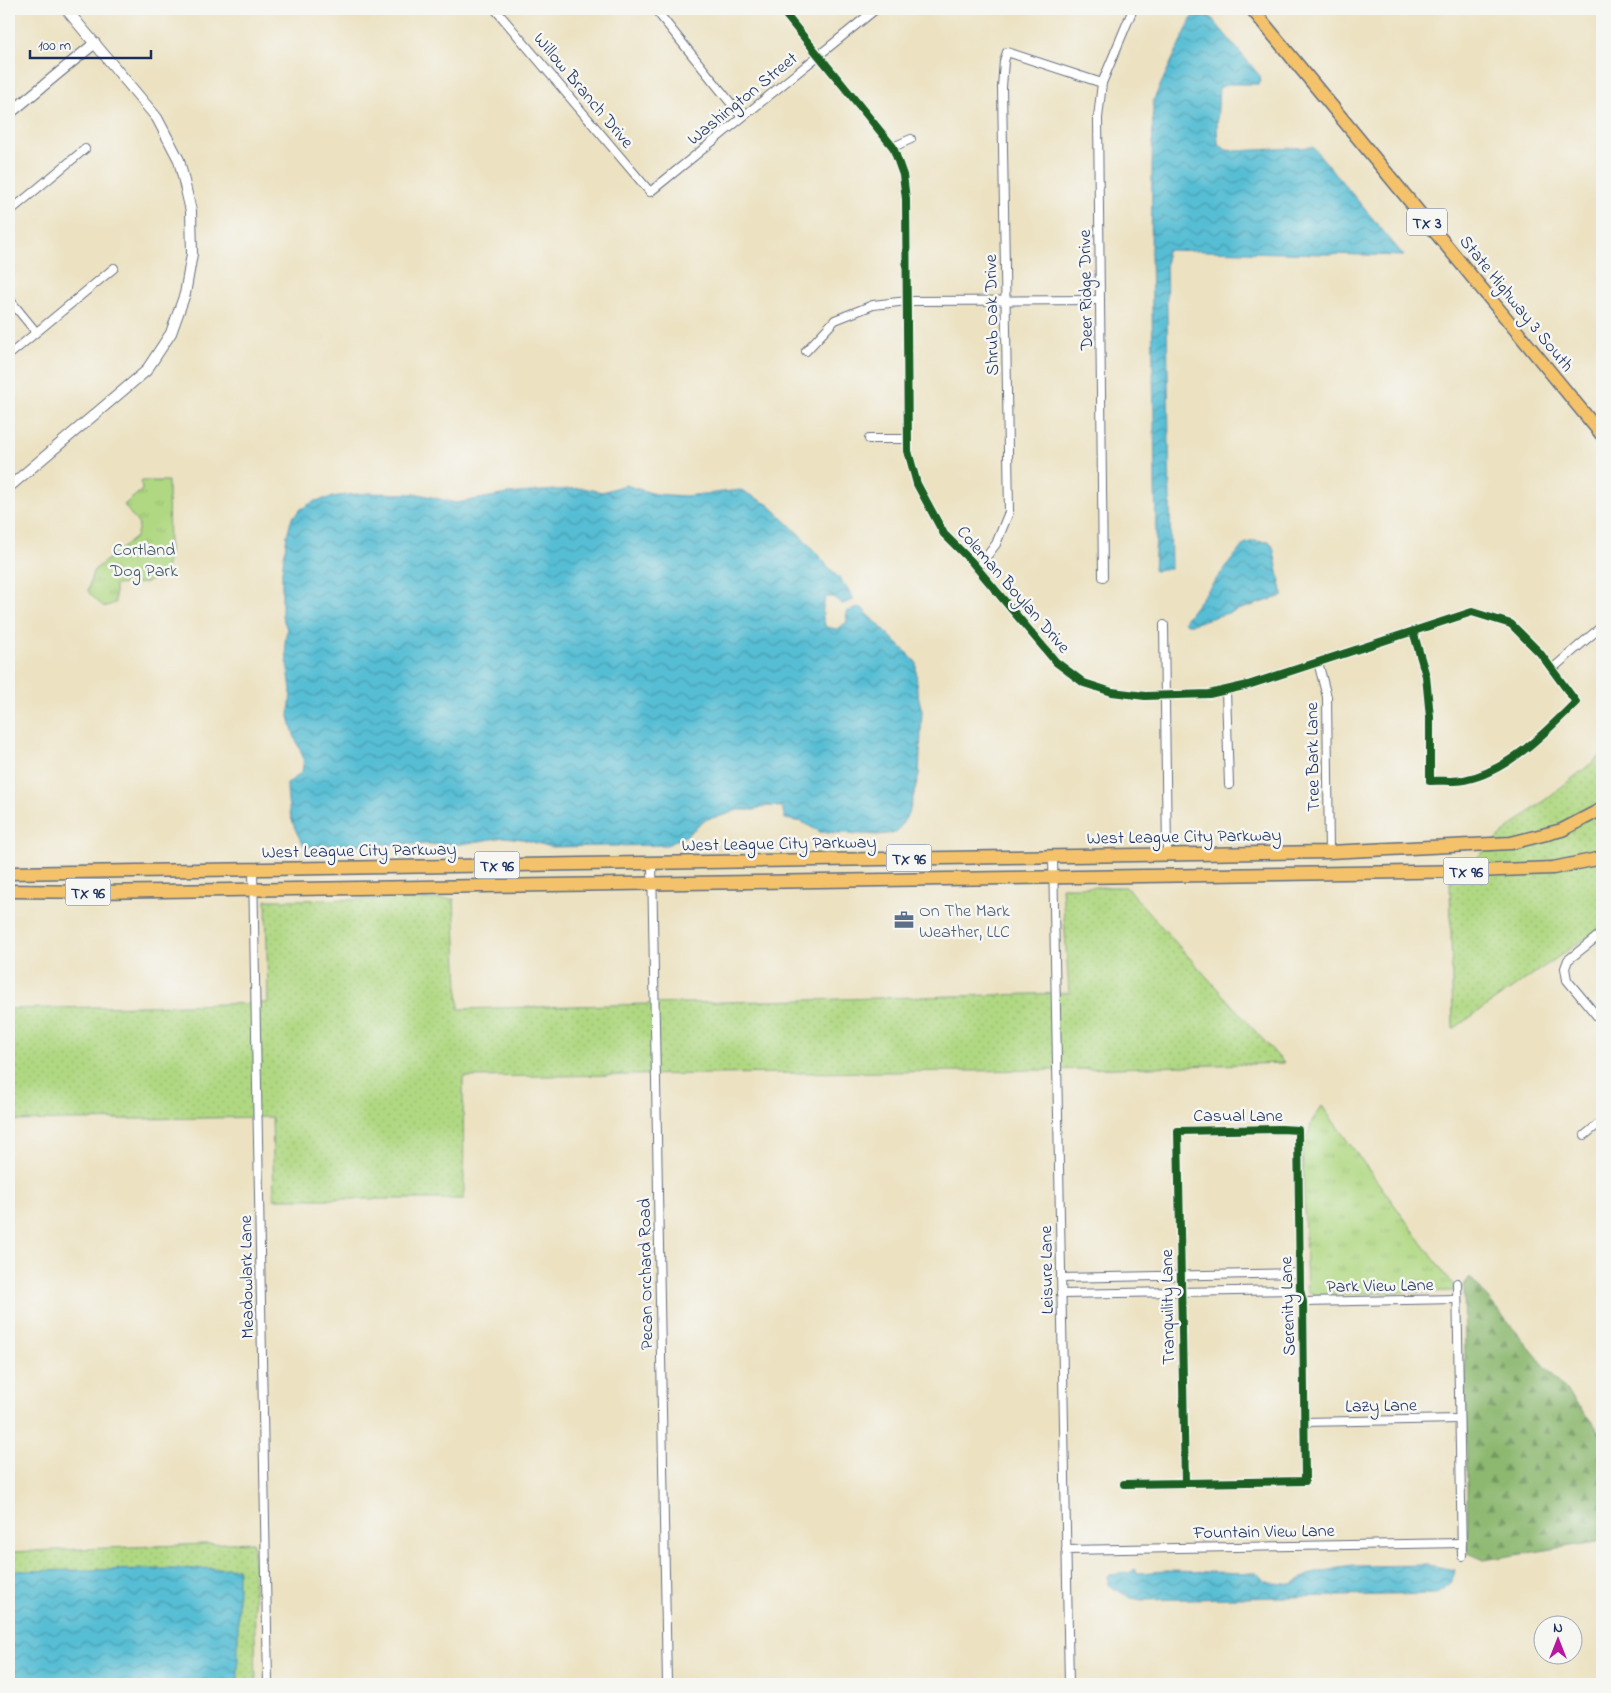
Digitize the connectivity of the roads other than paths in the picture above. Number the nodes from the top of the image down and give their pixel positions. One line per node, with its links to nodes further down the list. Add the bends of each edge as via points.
1 (66, 9): 8 (street)
2 (495, 9): 16 (street, Willow Branch Drive)
3 (655, 9): 12 (street)
4 (781, 9): 9 (street, Coleman Boylan Drive)
5 (876, 9): 9 (street, Washington Street)
6 (1133, 9): 10 (street, Deer Ridge Drive)
7 (1252, 9): 26 (main road, State Highway 3 South / TX 3)
8 (95, 43): 11 (street); 29 (street, via 157,118 179,160 191,211 192,254 185,294 171,333 146,371)
9 (819, 55): 12 (street, Washington Street); 14 (street, Coleman Boylan Drive)
10 (1102, 83): 20 (street, Deer Ridge Drive, via 1098,118); 22 (street, Shrub Oak Drive, via 1007,52 1002,87)
11 (9, 114)
12 (742, 117): 16 (street, Washington Street)
13 (911, 140): 14 (street)
14 (893, 147): 21 (street, Coleman Boylan Drive, via 903,175 906,200)
15 (85, 149): 17 (street)
16 (650, 192)
17 (9, 212)
18 (114, 268): 23 (street)
19 (9, 299): 23 (street)
20 (1100, 300): 22 (street); 31 (street, Deer Ridge Drive)
21 (907, 301): 22 (street); 24 (street, via 873,305 835,320); 28 (street, Coleman Boylan Drive)
22 (1005, 301): 30 (street, Shrub Oak Drive, via 1009,512 996,544)
23 (36, 332): 25 (street)
24 (806, 351)
25 (9, 355)
26 (1602, 435)
27 (869, 439): 28 (street)
28 (908, 439): 30 (street, Coleman Boylan Drive, via 917,484 944,534)
29 (9, 487)
30 (977, 569): 38 (street, Coleman Boylan Drive, via 1056,662 1084,683 1112,692)
31 (1103, 577)
32 (1164, 625): 38 (street)
33 (1602, 626): 36 (street)
34 (1413, 631): 35 (street, Coleman Boylan Drive); 36 (street, Coleman Boylan Drive, via 1472,612 1490,616 1511,624); 36 (street, Coleman Boylan Drive, via 1426,676 1430,781 1464,780 1498,769 1550,726 1576,702)
35 (1318, 662): 37 (street, Coleman Boylan Drive); 41 (street, Tree Bark Lane, via 1327,696)
36 (1552, 669)
37 (1226, 690): 38 (street, Coleman Boylan Drive); 39 (street)
38 (1165, 696): 42 (street)
39 (1229, 785)
40 (1602, 809): 41 (main road, West League City Parkway / TX 96, via 1562,830 1511,843)
41 (1329, 852): 42 (main road, West League City Parkway / TX 96); 48 (main road)
42 (1166, 854): 43 (main road, West League City Parkway / TX 96)
43 (1053, 856): 45 (main road, West League City Parkway / TX 96); 49 (street, Leisure Lane)
44 (1602, 858): 48 (main road, TX 96, via 1553,868)
45 (652, 863): 46 (main road, West League City Parkway / TX 96); 50 (street, Pecan Orchard Road)
46 (253, 869): 47 (main road, West League City Parkway / TX 96); 51 (street, Meadowlark Lane)
47 (9, 873)
48 (1330, 873): 49 (main road, TX 96)
49 (1053, 876): 50 (main road, TX 96); 61 (street, Leisure Lane)
50 (652, 884): 51 (main road, TX 96); 76 (street, Pecan Orchard Road)
51 (255, 889): 52 (main road, TX 96); 75 (street, Meadowlark Lane)
52 (9, 891)
53 (1602, 933): 54 (street, via 1568,960 1565,968 1567,980)
54 (1602, 1022)
55 (1602, 1121): 58 (street)
56 (1298, 1130): 57 (street, Casual Lane); 59 (street, Serenity Lane)
57 (1178, 1131): 60 (street, Tranquility Lane)
58 (1585, 1135)
59 (1300, 1273): 60 (street); 63 (street, Serenity Lane)
60 (1181, 1275): 61 (street); 64 (street, Tranquility Lane)
61 (1061, 1278): 65 (street, Leisure Lane)
62 (1456, 1283): 66 (street)
63 (1300, 1290): 64 (street); 67 (street, Serenity Lane)
64 (1181, 1292): 65 (street); 70 (street, Tranquility Lane)
65 (1061, 1294): 73 (street, Leisure Lane)
66 (1457, 1299): 67 (street, Park View Lane); 68 (street)
67 (1303, 1302): 69 (street, Serenity Lane)
68 (1459, 1419): 69 (street, Lazy Lane); 72 (street)
69 (1304, 1422): 70 (street, Serenity Lane, via 1305,1481)
70 (1185, 1483): 71 (street)
71 (1124, 1484)
72 (1462, 1543): 73 (street, Fountain View Lane); 74 (street)
73 (1066, 1550): 77 (street, Leisure Lane)
74 (1462, 1556)
75 (268, 1684)
76 (667, 1684)
77 (1069, 1684)

